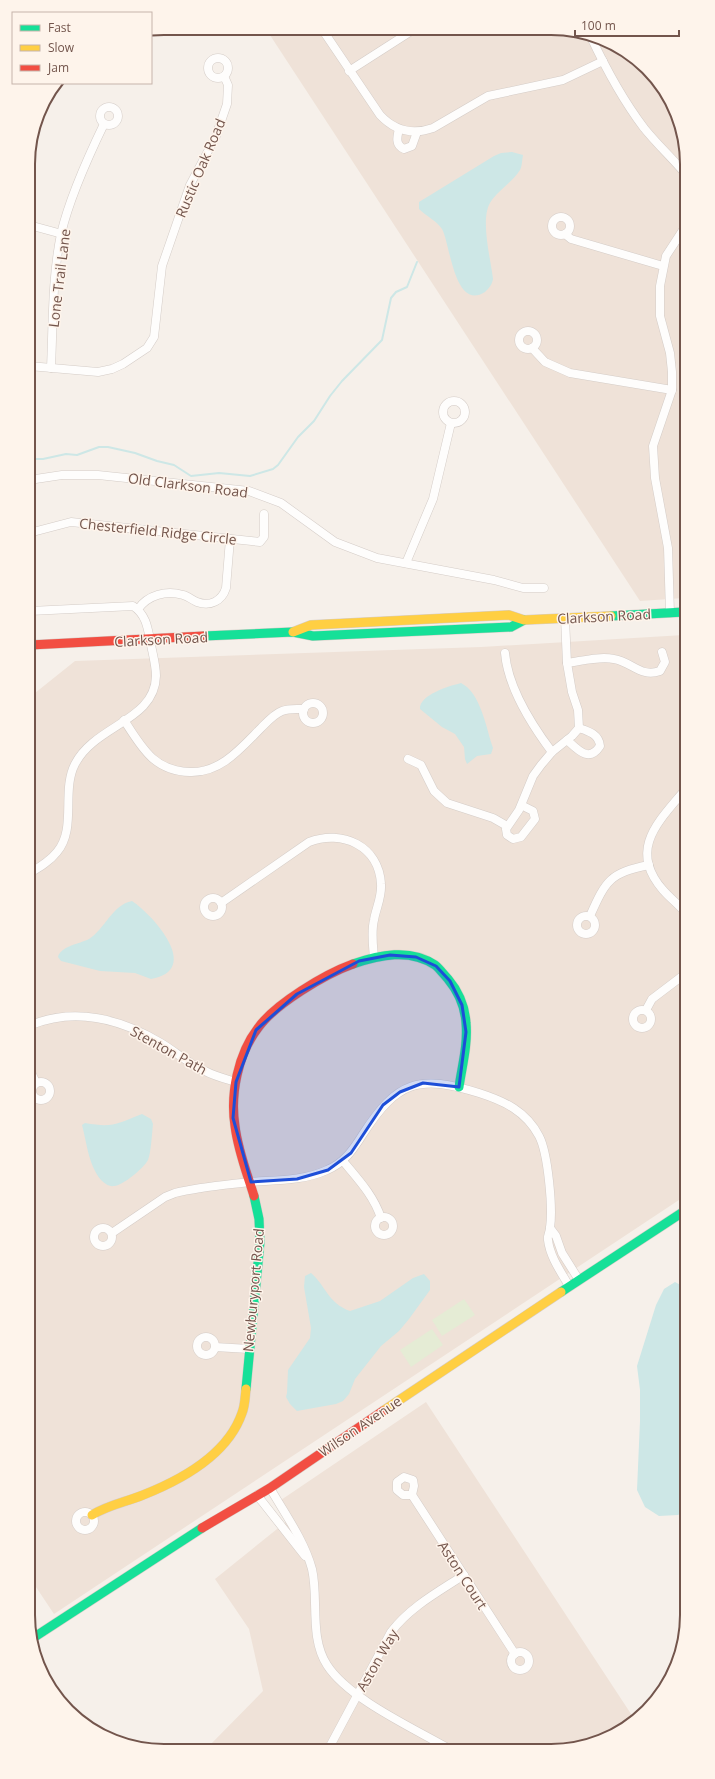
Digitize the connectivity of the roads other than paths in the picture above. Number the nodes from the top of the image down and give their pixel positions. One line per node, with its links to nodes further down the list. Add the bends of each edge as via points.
1 (326, 35): 5 (street)
2 (405, 35): 5 (street)
3 (594, 43): 4 (street)
4 (603, 61): 9 (street, via 563,80 488,96 433,128); 10 (street, via 643,126)
5 (349, 71): 8 (street, via 380,115 391,126)
6 (224, 76): 18 (street, Rustic Oak Road, via 228,84 225,110 216,136 190,185 162,266 154,337 147,348 112,369 98,372)
7 (104, 124): 12 (street, Lone Trail Lane, via 77,189)
8 (399, 129): 9 (street); 9 (street, via 397,142 404,149 412,146)
9 (417, 132)
10 (680, 169)
11 (35, 227): 12 (street)
12 (62, 234): 18 (street, Lone Trail Lane, via 52,319)
13 (565, 234): 15 (street, via 571,239)
14 (680, 234): 15 (street)
15 (663, 266): 19 (street, via 659,303 670,354)
16 (532, 348): 19 (street, via 546,362 570,373)
17 (35, 367): 18 (street, Rustic Oak Road)
18 (51, 368)
19 (672, 390): 30 (street, via 654,446 653,461 668,548)
20 (451, 423): 25 (street, via 433,499)
21 (35, 479): 25 (street, Old Clarkson Road, via 62,475 98,475 249,491 281,504 320,532 349,548 377,558)
22 (264, 514): 24 (street, Chesterfield Ridge Circle, via 264,537 260,542)
23 (35, 531): 24 (street, Chesterfield Ridge Circle, via 71,522)
24 (230, 539): 27 (street, via 226,588 218,601 203,604 182,594 155,595 144,601)
25 (406, 563): 26 (street, Old Clarkson Road, via 523,588)
26 (544, 588)
27 (138, 609): 28 (street, via 126,605); 32 (street, via 145,618)
28 (35, 611)
29 (680, 612): 30 (street, Clarkson Road)
30 (670, 613): 31 (street, Clarkson Road)
31 (565, 618): 32 (street, Clarkson Road, via 524,620 510,627 313,636 293,632); 36 (street)
32 (150, 639): 33 (street, Clarkson Road); 38 (street, via 156,677 150,699 144,707)
33 (35, 645)
34 (662, 652): 36 (street, via 664,662 660,672 654,674 645,674 624,662 608,658)
35 (504, 653): 41 (street, via 507,670 526,714)
36 (567, 663): 39 (street, via 578,710)
37 (304, 709): 38 (street, via 282,711 222,764 204,772 182,772 161,765 146,753)
38 (124, 720): 47 (street, via 98,737 75,764 69,786 63,842 51,859)
39 (579, 728): 40 (street); 40 (street, via 591,732 598,739 600,746 597,752 583,754)
40 (567, 740): 41 (street)
41 (552, 752): 44 (street, via 533,776)
42 (408, 759): 45 (street, via 421,765 434,791 447,802 493,818)
43 (680, 796): 46 (street, via 650,835 647,852)
44 (521, 805): 45 (street); 45 (street, via 533,810 535,819 518,840 509,838)
45 (507, 826)
46 (649, 865): 49 (street, via 662,890); 50 (street, via 626,870 614,878 603,889)
47 (35, 867)
48 (221, 903): 51 (street, via 309,842 325,837 344,838 359,844 366,851 380,874 381,894 372,928)
49 (680, 907)
50 (590, 916)
51 (374, 958): 55 (street, Newburyport Road, via 359,961 328,975 297,994 268,1018 256,1030 242,1060); 56 (street, Newburyport Road, via 390,955 416,957 436,966 450,981 462,1004 466,1023)
52 (680, 978): 53 (street, via 652,999)
53 (646, 1010)
54 (35, 1024): 55 (street, Stenton Path, via 61,1016 86,1016 111,1021 138,1031 205,1072)
55 (236, 1082): 58 (street, Newburyport Road, via 233,1118 241,1155)
56 (459, 1087): 57 (street, via 423,1083 400,1092 382,1105); 61 (street, via 508,1104 526,1118 538,1135 545,1149)
57 (343, 1161): 58 (street, via 313,1176); 60 (street, via 378,1206)
58 (251, 1182): 62 (street, via 165,1197); 66 (street, Newburyport Road, via 260,1231)
59 (680, 1214): 63 (street, Wilson Avenue)
60 (381, 1218)
61 (550, 1228): 63 (street); 64 (street, via 547,1238 549,1247)
62 (112, 1233)
63 (579, 1280): 64 (street, Wilson Avenue)
64 (569, 1286): 67 (street, Wilson Avenue)
65 (215, 1347): 66 (street)
66 (248, 1349): 70 (street, Newburyport Road, via 245,1398 241,1417 231,1435 212,1457 144,1495 100,1509)
67 (270, 1488): 69 (street, Wilson Avenue); 71 (street)
68 (412, 1495): 72 (street, Aston Court)
69 (257, 1496): 71 (street); 73 (street, Wilson Avenue, via 217,1518)
70 (92, 1515)
71 (310, 1562): 75 (street, via 320,1649 332,1671)
72 (464, 1575): 74 (street, Aston Court); 75 (street, Aston Way, via 413,1609 398,1623)
73 (37, 1635)
74 (515, 1654)
75 (357, 1695): 76 (street, Aston Way); 77 (street)
76 (331, 1744)
77 (441, 1744)

